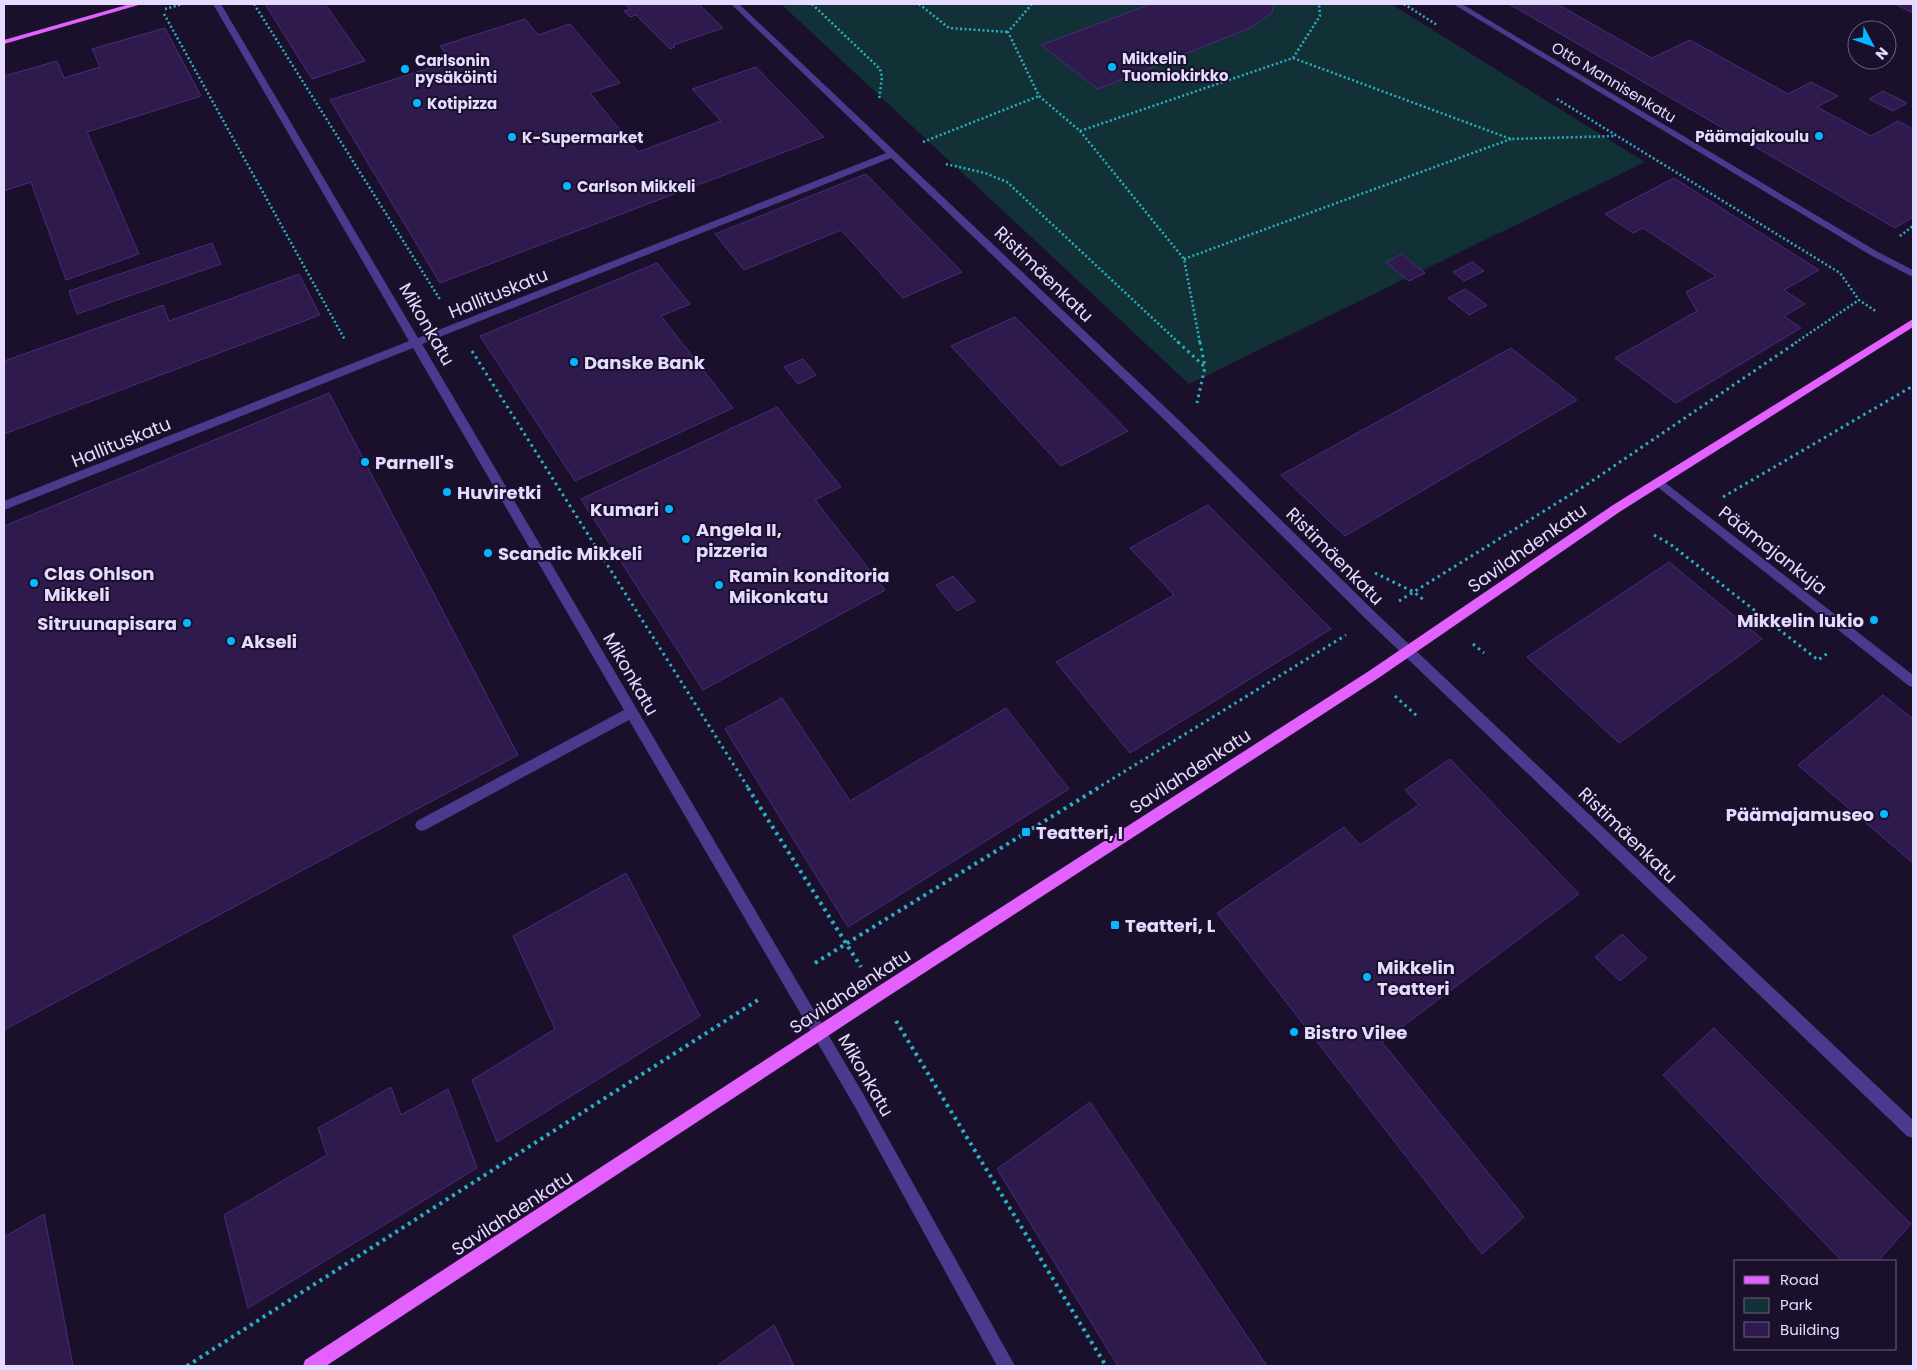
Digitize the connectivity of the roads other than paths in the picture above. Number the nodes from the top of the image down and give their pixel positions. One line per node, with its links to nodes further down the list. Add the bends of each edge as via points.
1 (138, 4): 5 (main road)
2 (218, 4): 9 (street, Mikonkatu)
3 (735, 4): 6 (street, Ristimäenkatu)
4 (1457, 4): 7 (street, Otto Mannisenkatu)
5 (4, 42)
6 (892, 154): 9 (street, Hallituskatu); 12 (street, Ristimäenkatu)
7 (1913, 274)
8 (1913, 322): 10 (main road, Savilahdenkatu)
9 (416, 342): 11 (street, Hallituskatu); 14 (street, Mikonkatu)
10 (1659, 482): 12 (main road, Savilahdenkatu); 13 (street, Päämajankuja)
11 (4, 506)
12 (1408, 650): 16 (main road, Savilahdenkatu); 17 (street, Ristimäenkatu)
13 (1913, 682)
14 (632, 712): 15 (street); 16 (street, Mikonkatu)
15 (422, 825)
16 (820, 1033): 18 (main road, Savilahdenkatu); 19 (street, Mikonkatu)
17 (1913, 1130)
18 (311, 1366)
19 (1006, 1366)

